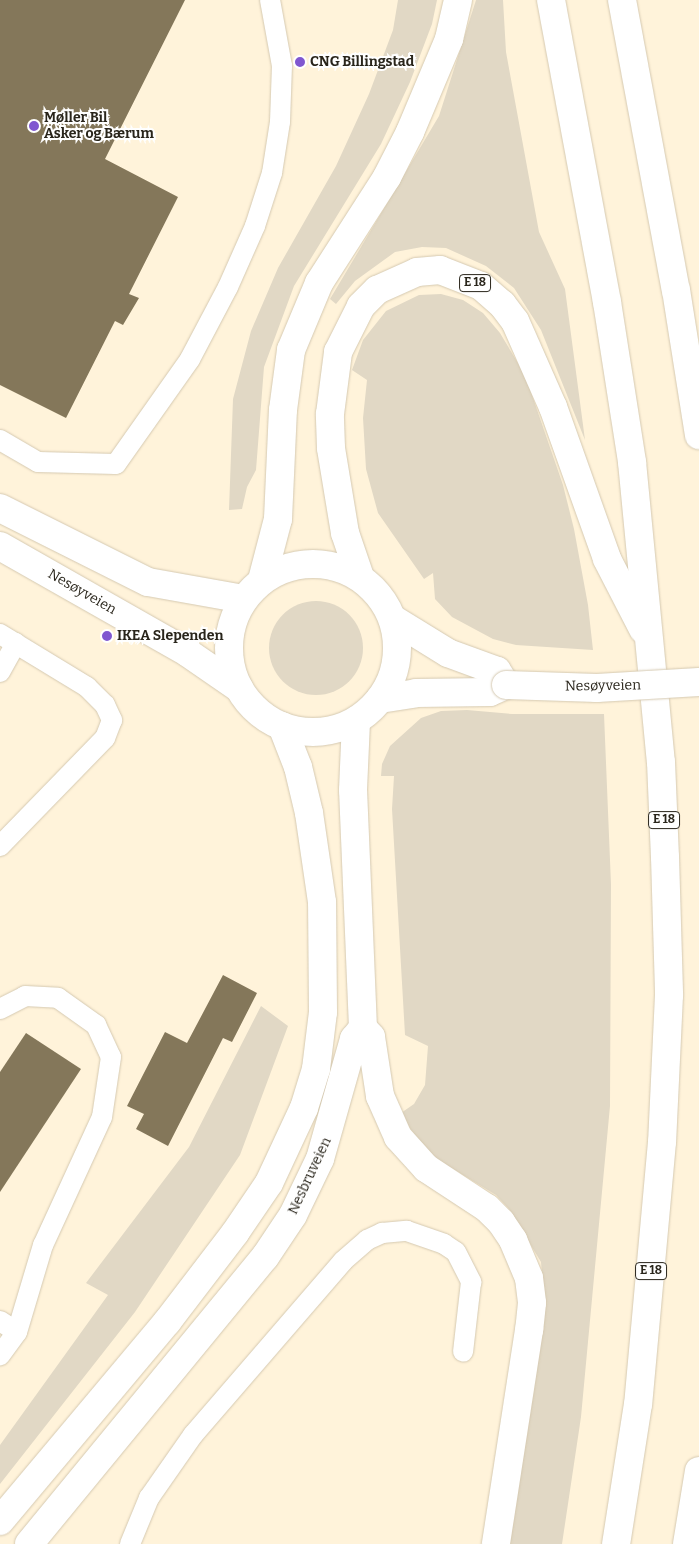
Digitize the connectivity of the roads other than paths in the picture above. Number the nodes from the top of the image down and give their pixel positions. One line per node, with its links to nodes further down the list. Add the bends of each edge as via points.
1 (270, 0): 6 (lane, via 282,66 280,122 272,173 255,226 190,359 116,464 38,462)
2 (458, 0): 10 (main road, via 448,39 410,132 388,177 319,283 291,350 283,410 278,519)
3 (551, 0): 14 (main road, E 18, via 608,302 632,462)
4 (622, 0): 5 (main road, via 676,290)
5 (699, 435)
6 (0, 440)
7 (0, 508): 11 (main road, via 148,582)
8 (0, 546): 18 (main road, Nesøyveien, via 188,653)
9 (360, 577): 10 (main road, via 336,566 310,563 285,568); 12 (main road, via 380,595); 14 (main road, E 18, via 345,533 331,448 330,414 338,352 361,306 377,290 417,272 440,270 481,286 502,304 515,321 553,407 607,559)
10 (262, 580): 11 (main road)
11 (243, 599): 18 (main road, via 230,631 229,660)
12 (393, 619): 17 (main road, via 424,640 497,671); 19 (main road, via 396,661 391,681)
13 (8, 639): 15 (lane); 22 (lane, via 87,688 106,705 112,720 105,738)
14 (651, 644): 34 (main road, E 18, via 661,762 669,995 662,1142 650,1285 638,1404)
15 (0, 672)
16 (699, 682): 17 (main road, Nesøyveien, bridge, via 597,688)
17 (506, 685): 19 (main road, Nesøyveien, via 490,692 416,693)
18 (238, 688): 21 (main road, via 256,711)
19 (380, 699): 20 (main road)
20 (356, 721): 21 (main road, via 335,729 308,732); 24 (main road, via 353,790)
21 (282, 726): 30 (main road, via 298,767 309,813 322,902 323,1012 316,1069 304,1108 269,1183 236,1233 167,1322)
22 (0, 846)
23 (0, 1009): 26 (lane, via 25,996 58,998 96,1026 111,1057 102,1117 43,1245)
24 (363, 1028): 31 (main road, Nesbruveien, via 354,1039 320,1159 282,1233 237,1293); 33 (main road, via 371,1037 380,1096 398,1137 426,1168 487,1208 501,1222 513,1240 529,1278 532,1303 529,1330)
25 (0, 1321): 26 (lane)
26 (16, 1332): 28 (lane)
27 (463, 1352): 32 (lane, via 471,1282 456,1252 444,1244 407,1231 382,1233 367,1240 343,1261 193,1436 149,1498)
28 (0, 1355)
29 (699, 1471): 35 (main road)
30 (0, 1521)
31 (29, 1544)
32 (130, 1544)
33 (496, 1544)
34 (616, 1544)
35 (687, 1544)

